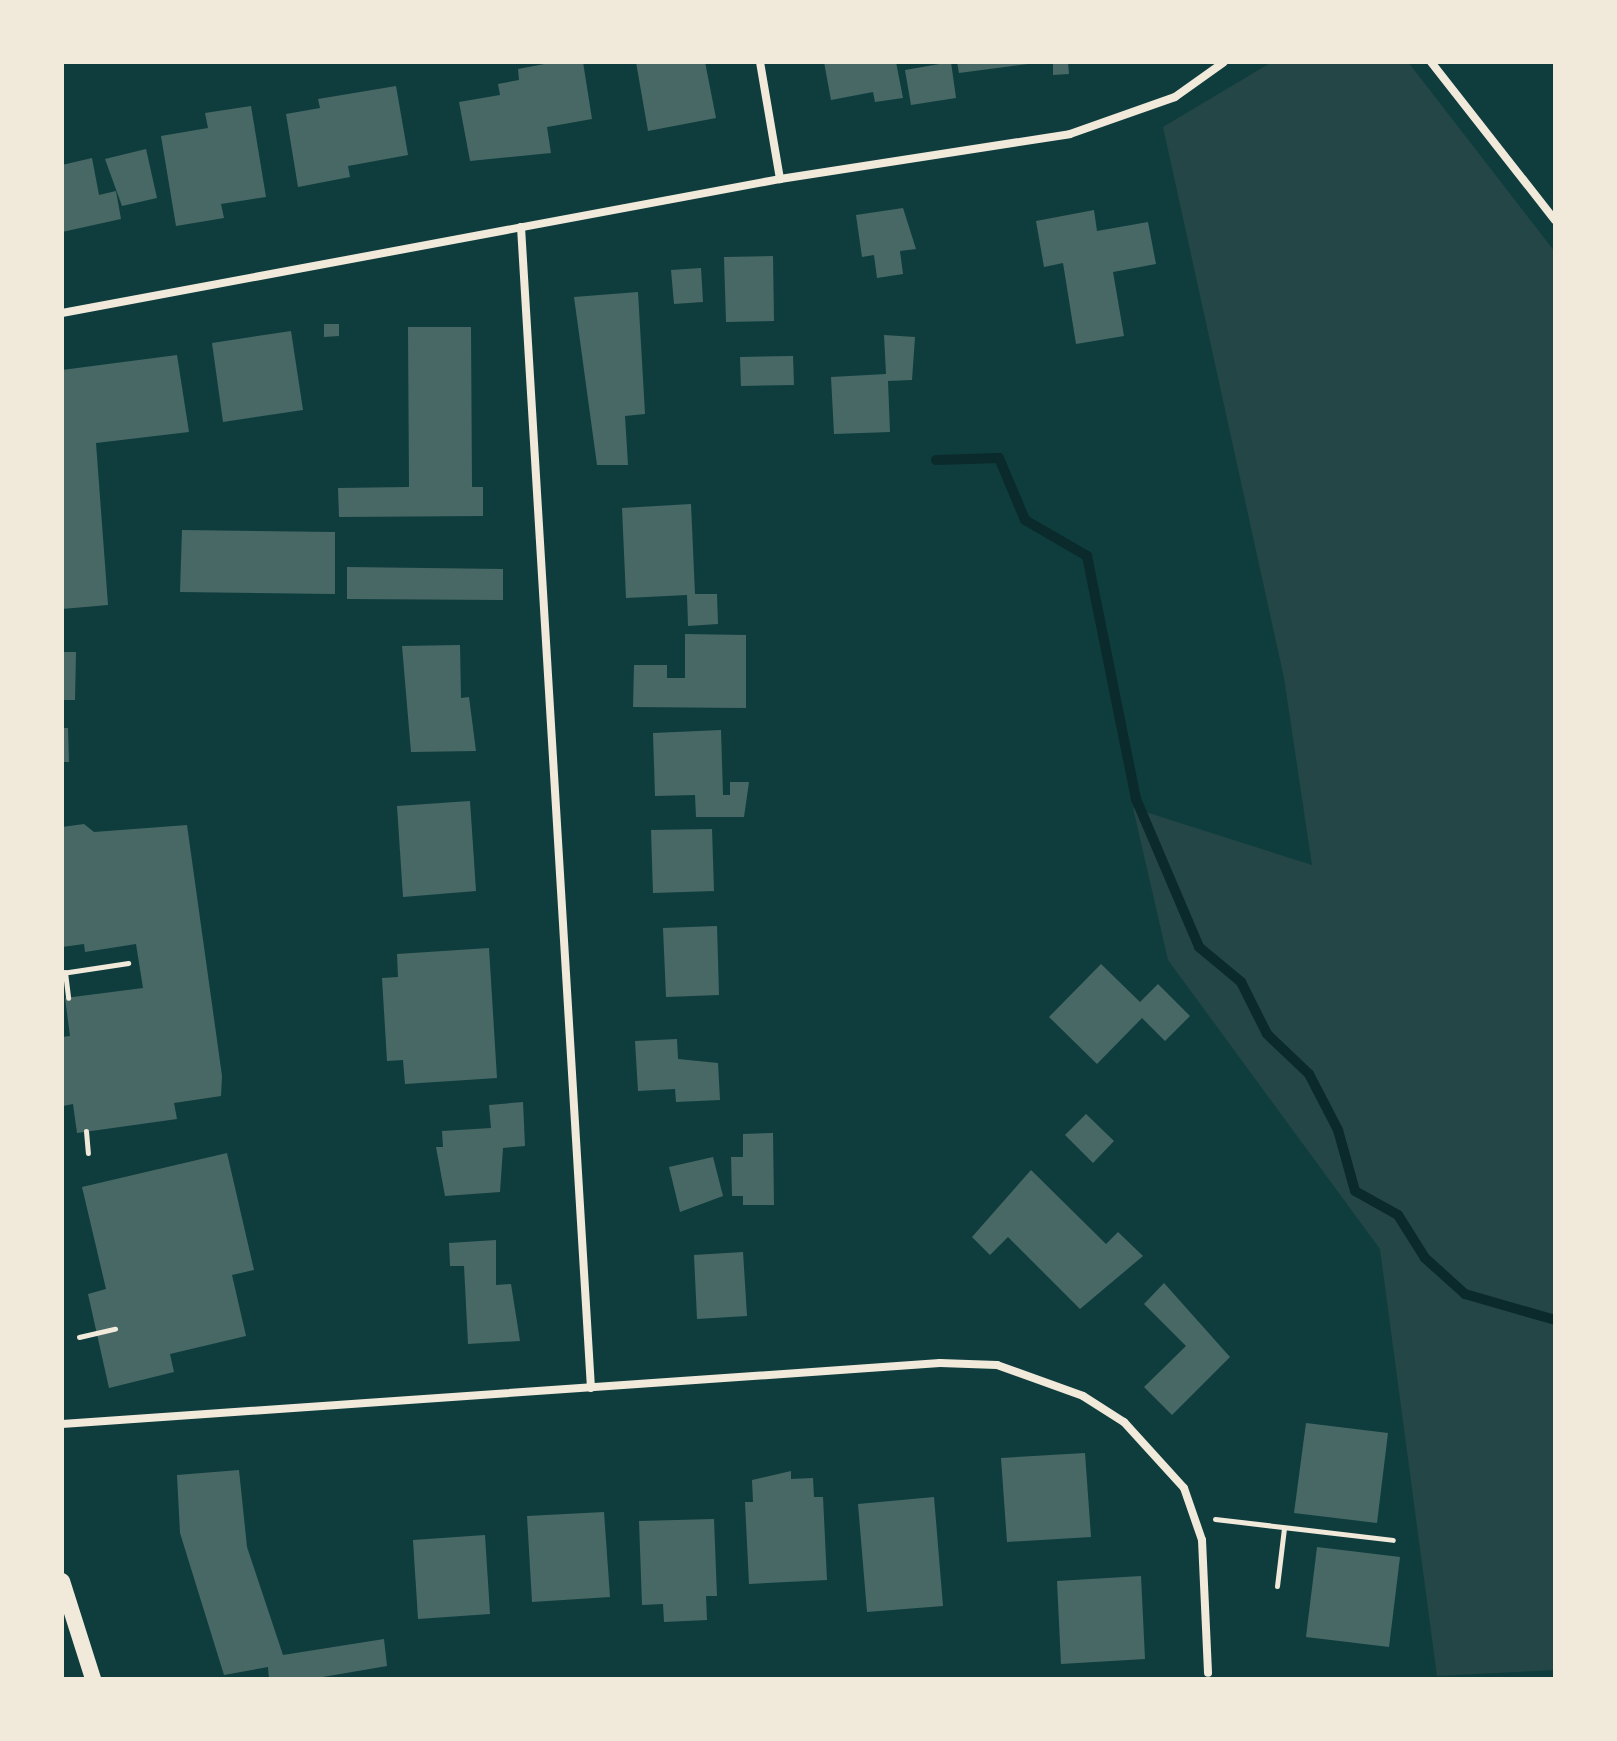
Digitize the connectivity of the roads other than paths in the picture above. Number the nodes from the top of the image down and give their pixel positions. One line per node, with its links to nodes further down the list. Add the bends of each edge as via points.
1 (760, 62): 4 (street)
2 (1224, 62): 4 (street, via 1175,97 1070,134)
3 (1431, 62): 5 (street)
4 (780, 179): 6 (street)
5 (1555, 220)
6 (521, 227): 7 (street); 8 (street)
7 (62, 313)
8 (591, 1388): 9 (street); 11 (street, via 940,1363 997,1365 1083,1396 1124,1422 1184,1488 1208,1595)
9 (62, 1424)
10 (62, 1581): 12 (main road)
11 (1208, 1673)
12 (93, 1679)

